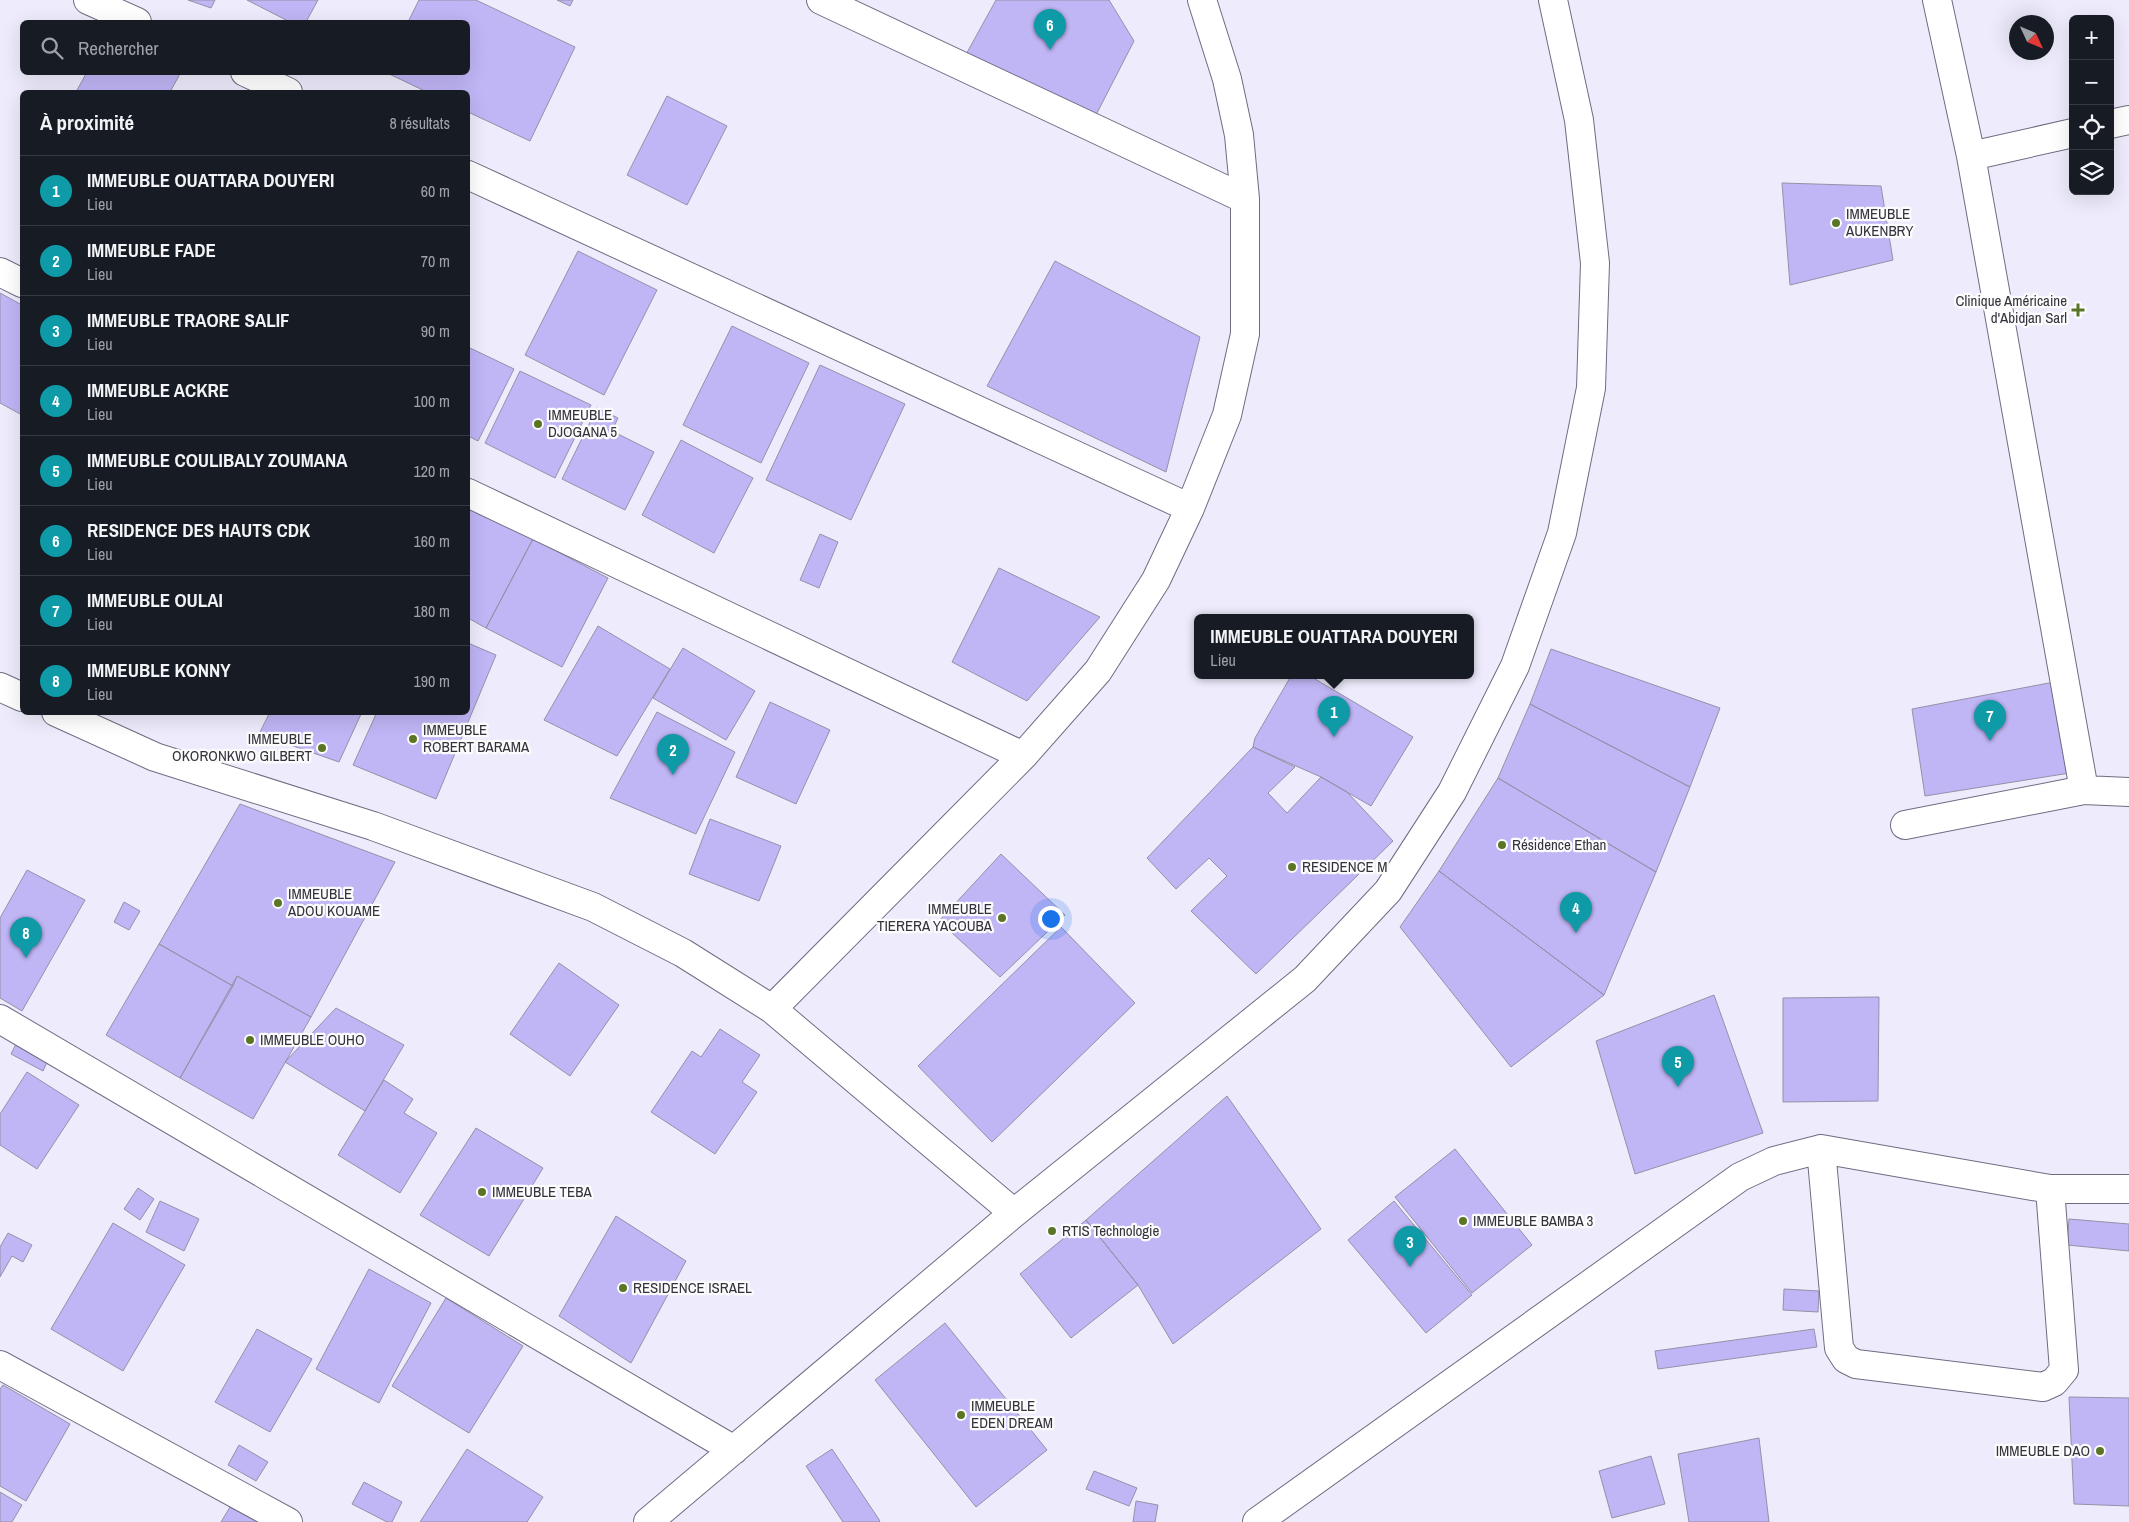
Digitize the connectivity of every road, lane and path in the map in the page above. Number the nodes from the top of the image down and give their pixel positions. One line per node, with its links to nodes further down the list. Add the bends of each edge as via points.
1 (88, 0): 6 (street)
2 (821, 0): 14 (street)
3 (1202, 0): 14 (street, via 1227,79 1239,135)
4 (1553, 0): 31 (street, via 1578,120 1595,262 1591,388 1562,533 1515,666 1452,792 1388,891 1304,979)
5 (1937, 0): 12 (street)
6 (133, 20)
7 (251, 75): 8 (street)
8 (284, 90)
9 (2129, 120): 10 (street)
10 (2114, 123)
11 (2069, 134): 12 (street)
12 (1971, 156): 23 (street)
13 (470, 176): 18 (street)
14 (1245, 199): 18 (street, via 1245,334 1227,415)
15 (0, 272): 16 (street)
16 (20, 282)
17 (470, 494): 22 (street)
18 (1190, 508): 22 (street, via 1156,580 1098,671)
19 (0, 687): 20 (street)
20 (20, 697)
21 (63, 715): 26 (street, via 155,757 374,826 593,907 683,952)
22 (1024, 756): 26 (street)
23 (2084, 790): 24 (street); 25 (street)
24 (2129, 792)
25 (1906, 825)
26 (772, 1010): 31 (street)
27 (0, 1019): 33 (street)
28 (1821, 1149): 29 (street); 29 (street, via 1839,1348 1846,1359 1856,1364 2043,1387 2054,1382 2064,1370); 36 (street, via 1774,1161 1740,1177)
29 (2050, 1189): 30 (street)
30 (2129, 1189)
31 (1014, 1213): 33 (street)
32 (0, 1365): 34 (street)
33 (734, 1450): 35 (street)
34 (288, 1522)
35 (648, 1522)
36 (1257, 1522)

